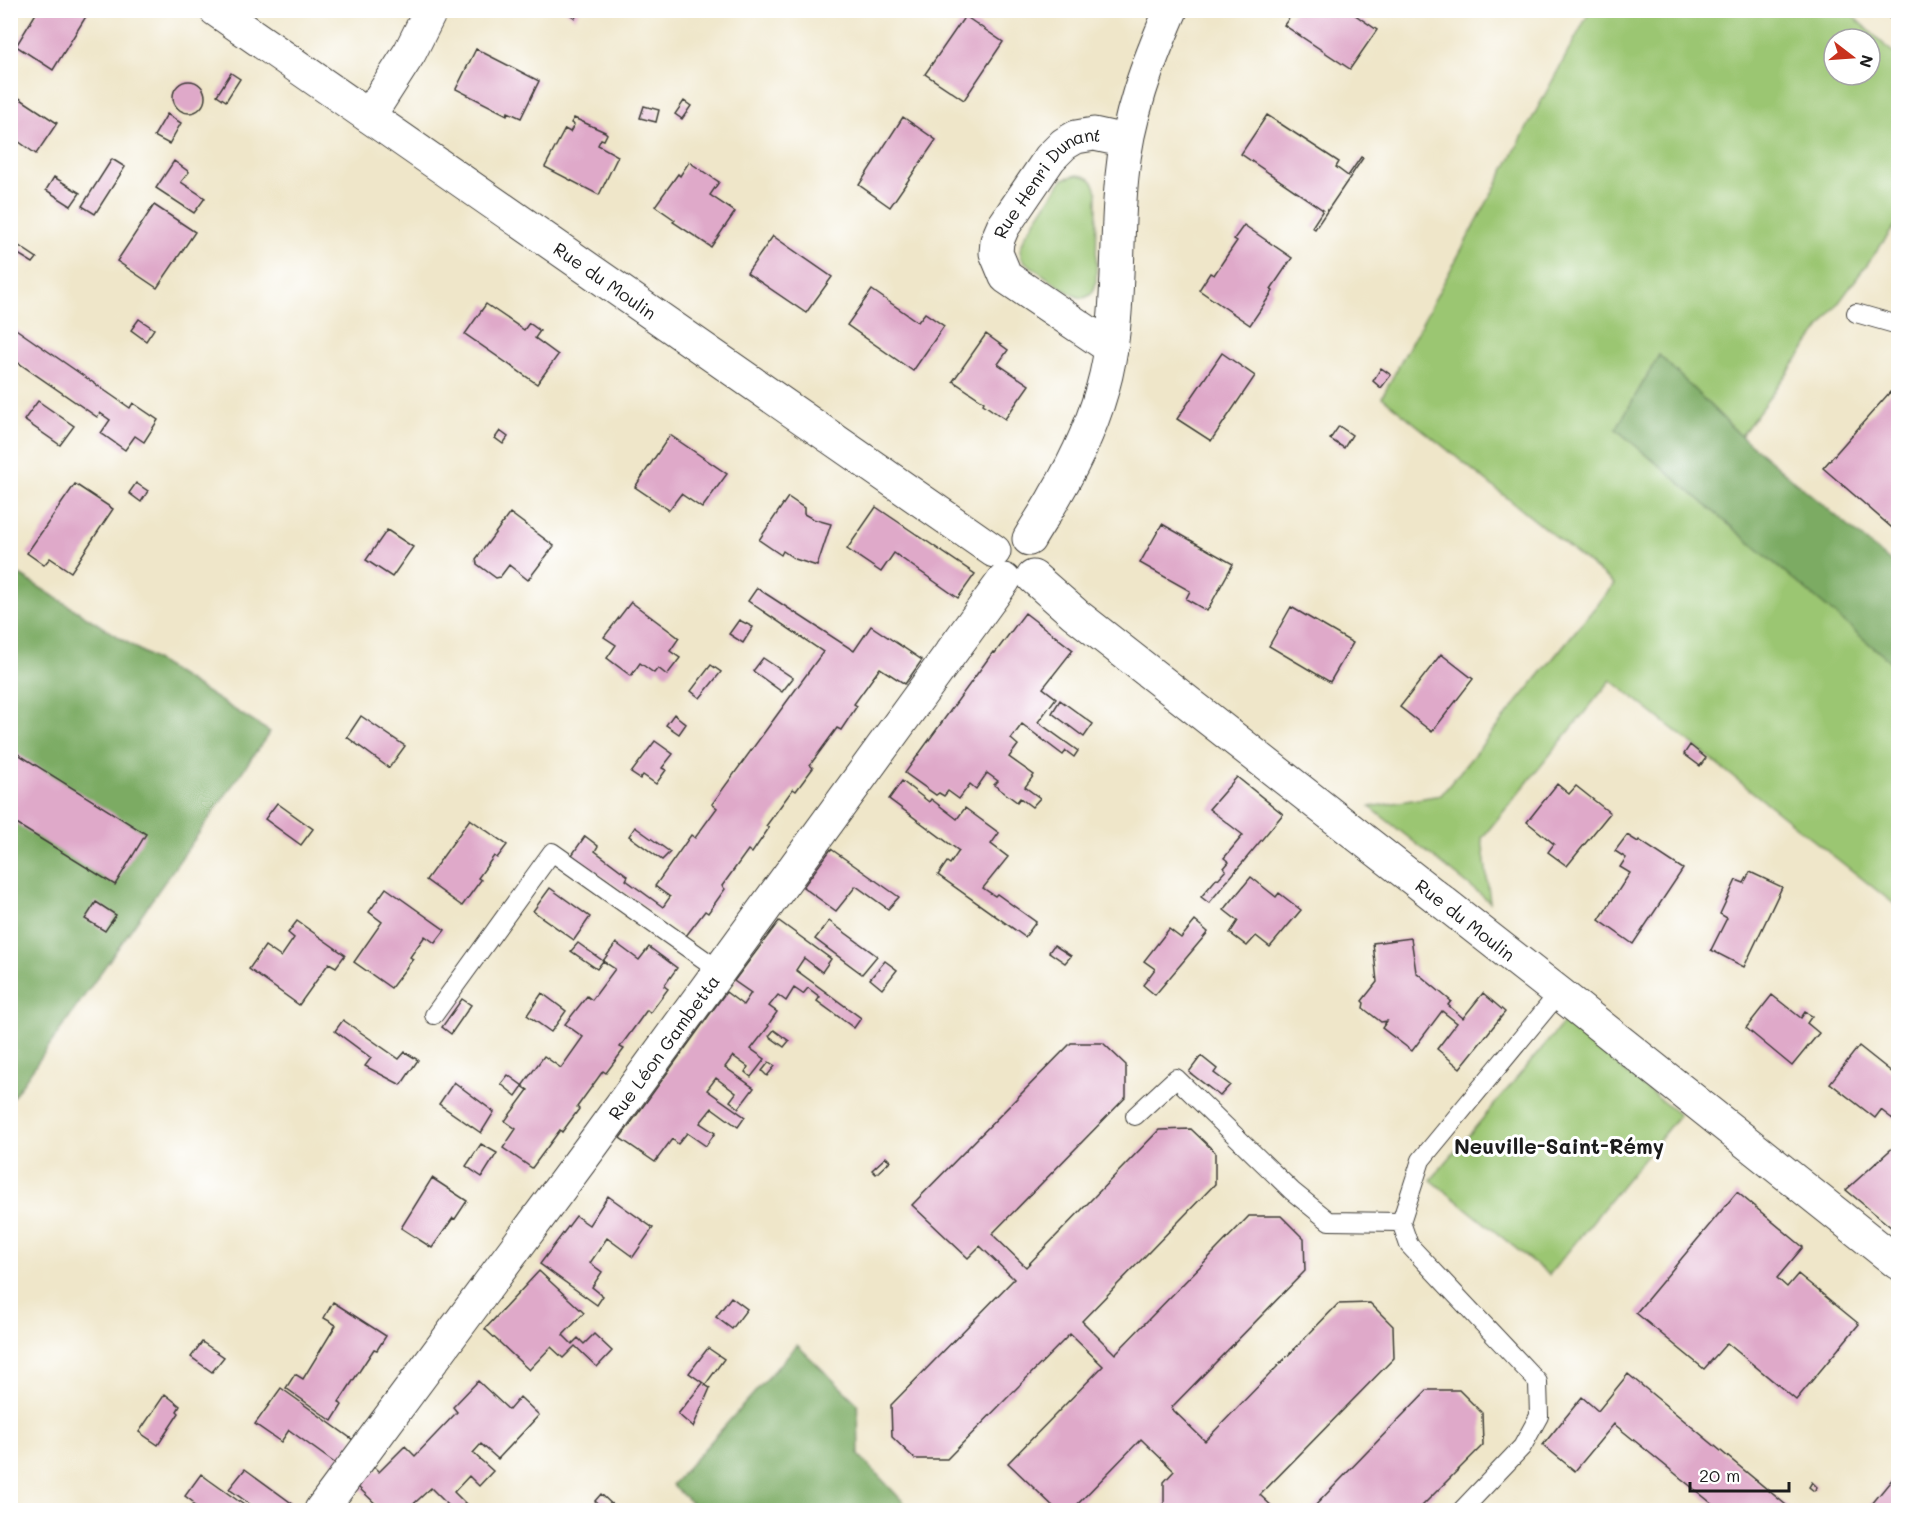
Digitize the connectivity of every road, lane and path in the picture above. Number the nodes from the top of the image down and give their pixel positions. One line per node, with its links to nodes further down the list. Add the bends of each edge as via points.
1 (216, 10): 6 (street, Rue du Moulin)
2 (431, 10): 6 (street, via 410,52)
3 (1171, 10): 7 (street, Rue Henri Dunant)
4 (1894, 10): 5 (lane)
5 (1899, 13)
6 (369, 116): 11 (street, Rue du Moulin)
7 (1126, 141): 10 (street, Rue Henri Dunant); 10 (street, Rue Henri Dunant, via 1094,135 1076,137 1064,144 1003,227 996,253 1006,277)
8 (1856, 313): 9 (lane)
9 (1899, 325)
10 (1111, 348): 11 (street, Rue Henri Dunant, via 1088,429 1029,539 1037,547 1039,568)
11 (1010, 570): 12 (street, Rue Léon Gambetta); 13 (street, Rue du Moulin, via 1075,614)
12 (718, 970): 14 (lane, via 552,852); 18 (street, Rue Léon Gambetta)
13 (1559, 993): 16 (lane, via 1421,1160); 17 (street, Rue du Moulin)
14 (434, 1015)
15 (1135, 1116): 16 (lane, via 1176,1078 1292,1191 1329,1221)
16 (1401, 1222): 19 (lane, via 1409,1245 1538,1382 1539,1416 1522,1447)
17 (1899, 1263)
18 (321, 1510)
19 (1462, 1510)

